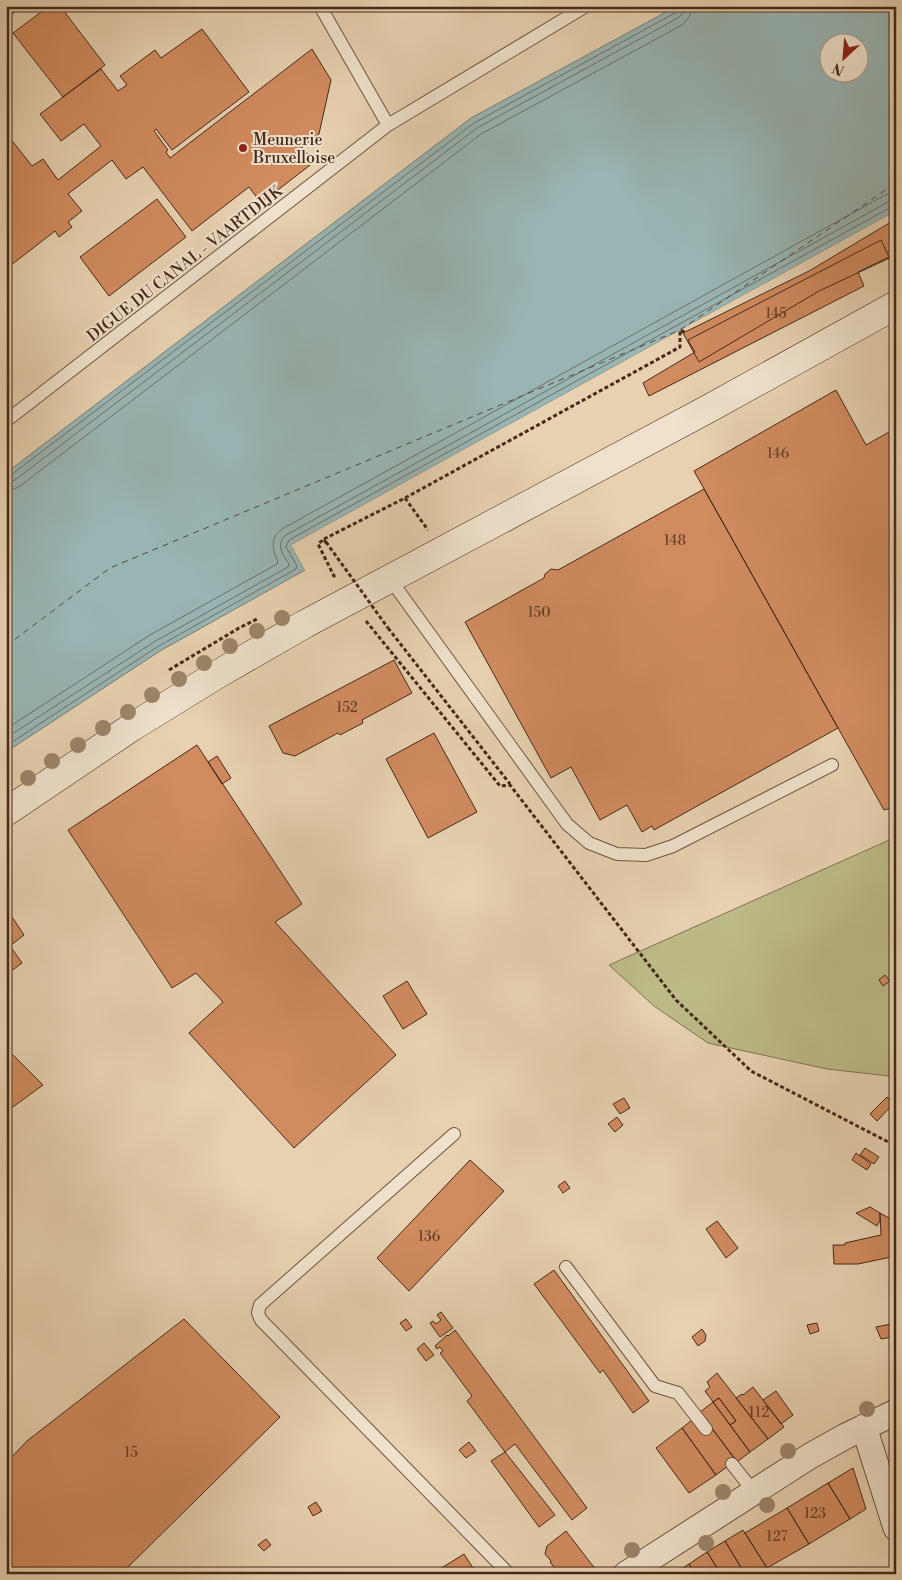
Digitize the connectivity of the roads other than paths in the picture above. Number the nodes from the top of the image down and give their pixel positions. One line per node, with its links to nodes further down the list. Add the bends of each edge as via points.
1 (320, 6): 3 (lane)
2 (586, 6): 3 (lane, DIGUE DU CANAL - VAARTDIJK)
3 (388, 125): 5 (lane, DIGUE DU CANAL - VAARTDIJK)
4 (896, 305): 6 (main road)
5 (6, 421)
6 (390, 579): 7 (lane, via 567,824 589,843 617,854 646,855 673,846); 8 (main road, via 218,674)
7 (832, 765)
8 (6, 812)
9 (454, 1134): 17 (lane, via 260,1304 258,1313 261,1320)
10 (566, 1267): 13 (lane, via 655,1386 678,1392)
11 (896, 1412): 12 (street)
12 (864, 1427): 15 (street, via 810,1456); 16 (street)
13 (706, 1429)
14 (732, 1464): 15 (lane)
15 (754, 1492): 18 (street)
16 (896, 1528)
17 (509, 1574)
18 (626, 1574)

